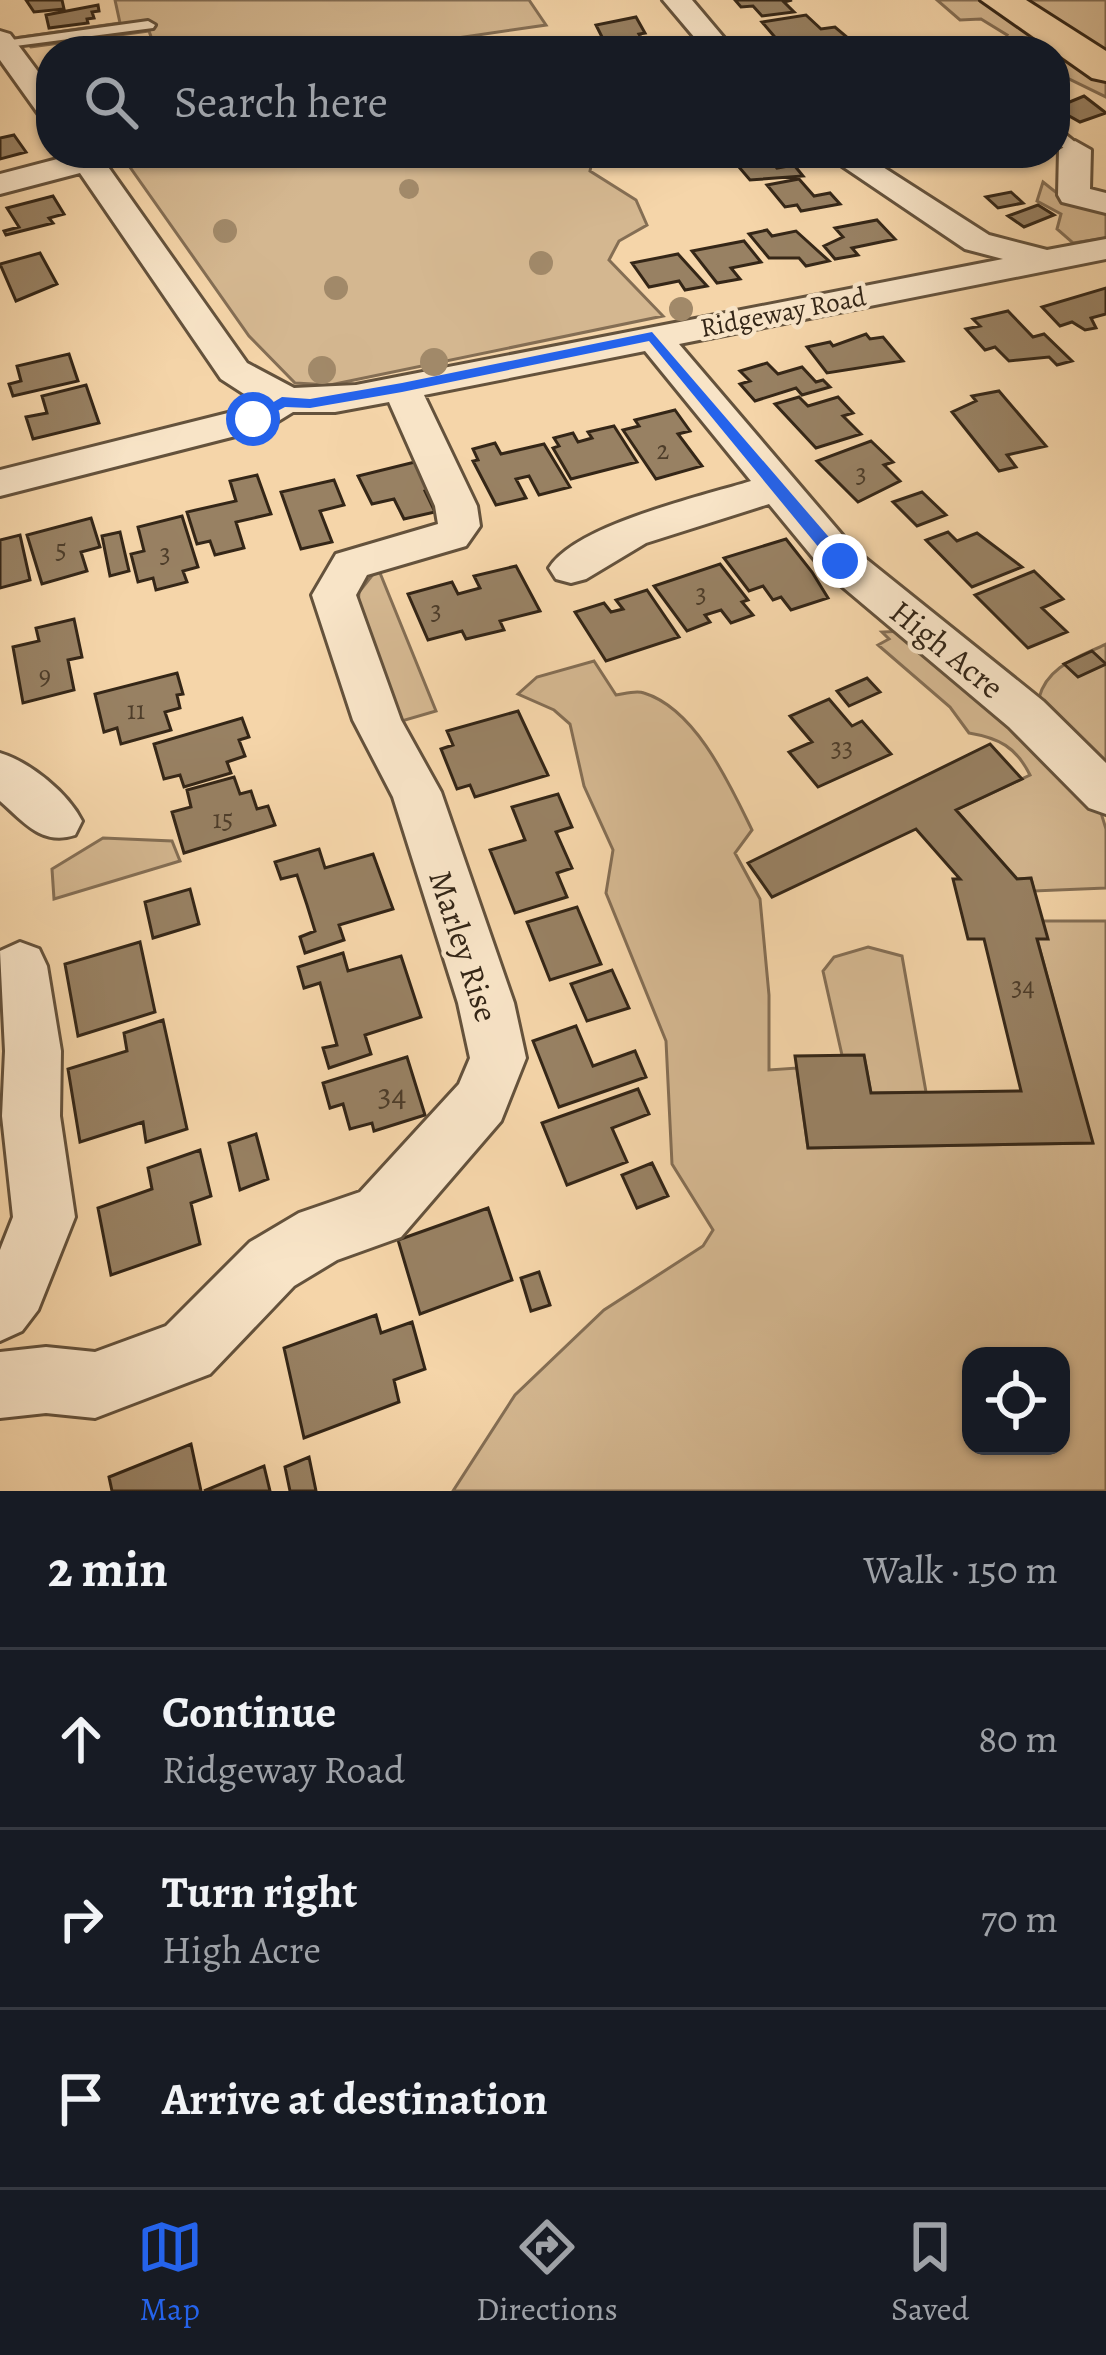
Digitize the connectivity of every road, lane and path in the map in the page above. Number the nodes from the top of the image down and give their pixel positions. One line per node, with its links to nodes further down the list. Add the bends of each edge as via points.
1 (677, 0): 5 (street)
2 (1000, 0): 6 (main road)
3 (148, 26): 4 (lane)
4 (57, 36)
5 (709, 36)
6 (1055, 36)
7 (36, 38): 8 (lane)
8 (2, 42): 11 (street)
9 (1070, 46): 10 (main road)
10 (1106, 69)
11 (36, 89)
12 (50, 168): 16 (street)
13 (93, 168): 22 (street, via 234,371)
14 (858, 168): 19 (street)
15 (1070, 168): 17 (street, via 1074,194)
16 (0, 184)
17 (1106, 203)
18 (1106, 249): 19 (street, Ridgeway Road, via 1054,260)
19 (974, 259): 20 (street, Ridgeway Road)
20 (652, 336): 21 (street, Ridgeway Road); 24 (street, High Acre)
21 (402, 388): 22 (street, Ridgeway Road); 31 (street, Marley Rise, via 459,526 451,536 351,565 334,595 384,738 416,792 486,1004 498,1058 482,1102 379,1216 321,1234 272,1264 187,1351 94,1384)
22 (282, 402): 23 (street, Ridgeway Road, via 253,419)
23 (0, 483)
24 (774, 488): 25 (street, via 616,519); 27 (street, High Acre, via 840,561 1027,714)
25 (571, 568)
26 (0, 772): 28 (street)
27 (1106, 794)
28 (56, 803)
29 (20, 966): 30 (street, via 44,1217)
30 (0, 1309)
31 (0, 1385)

